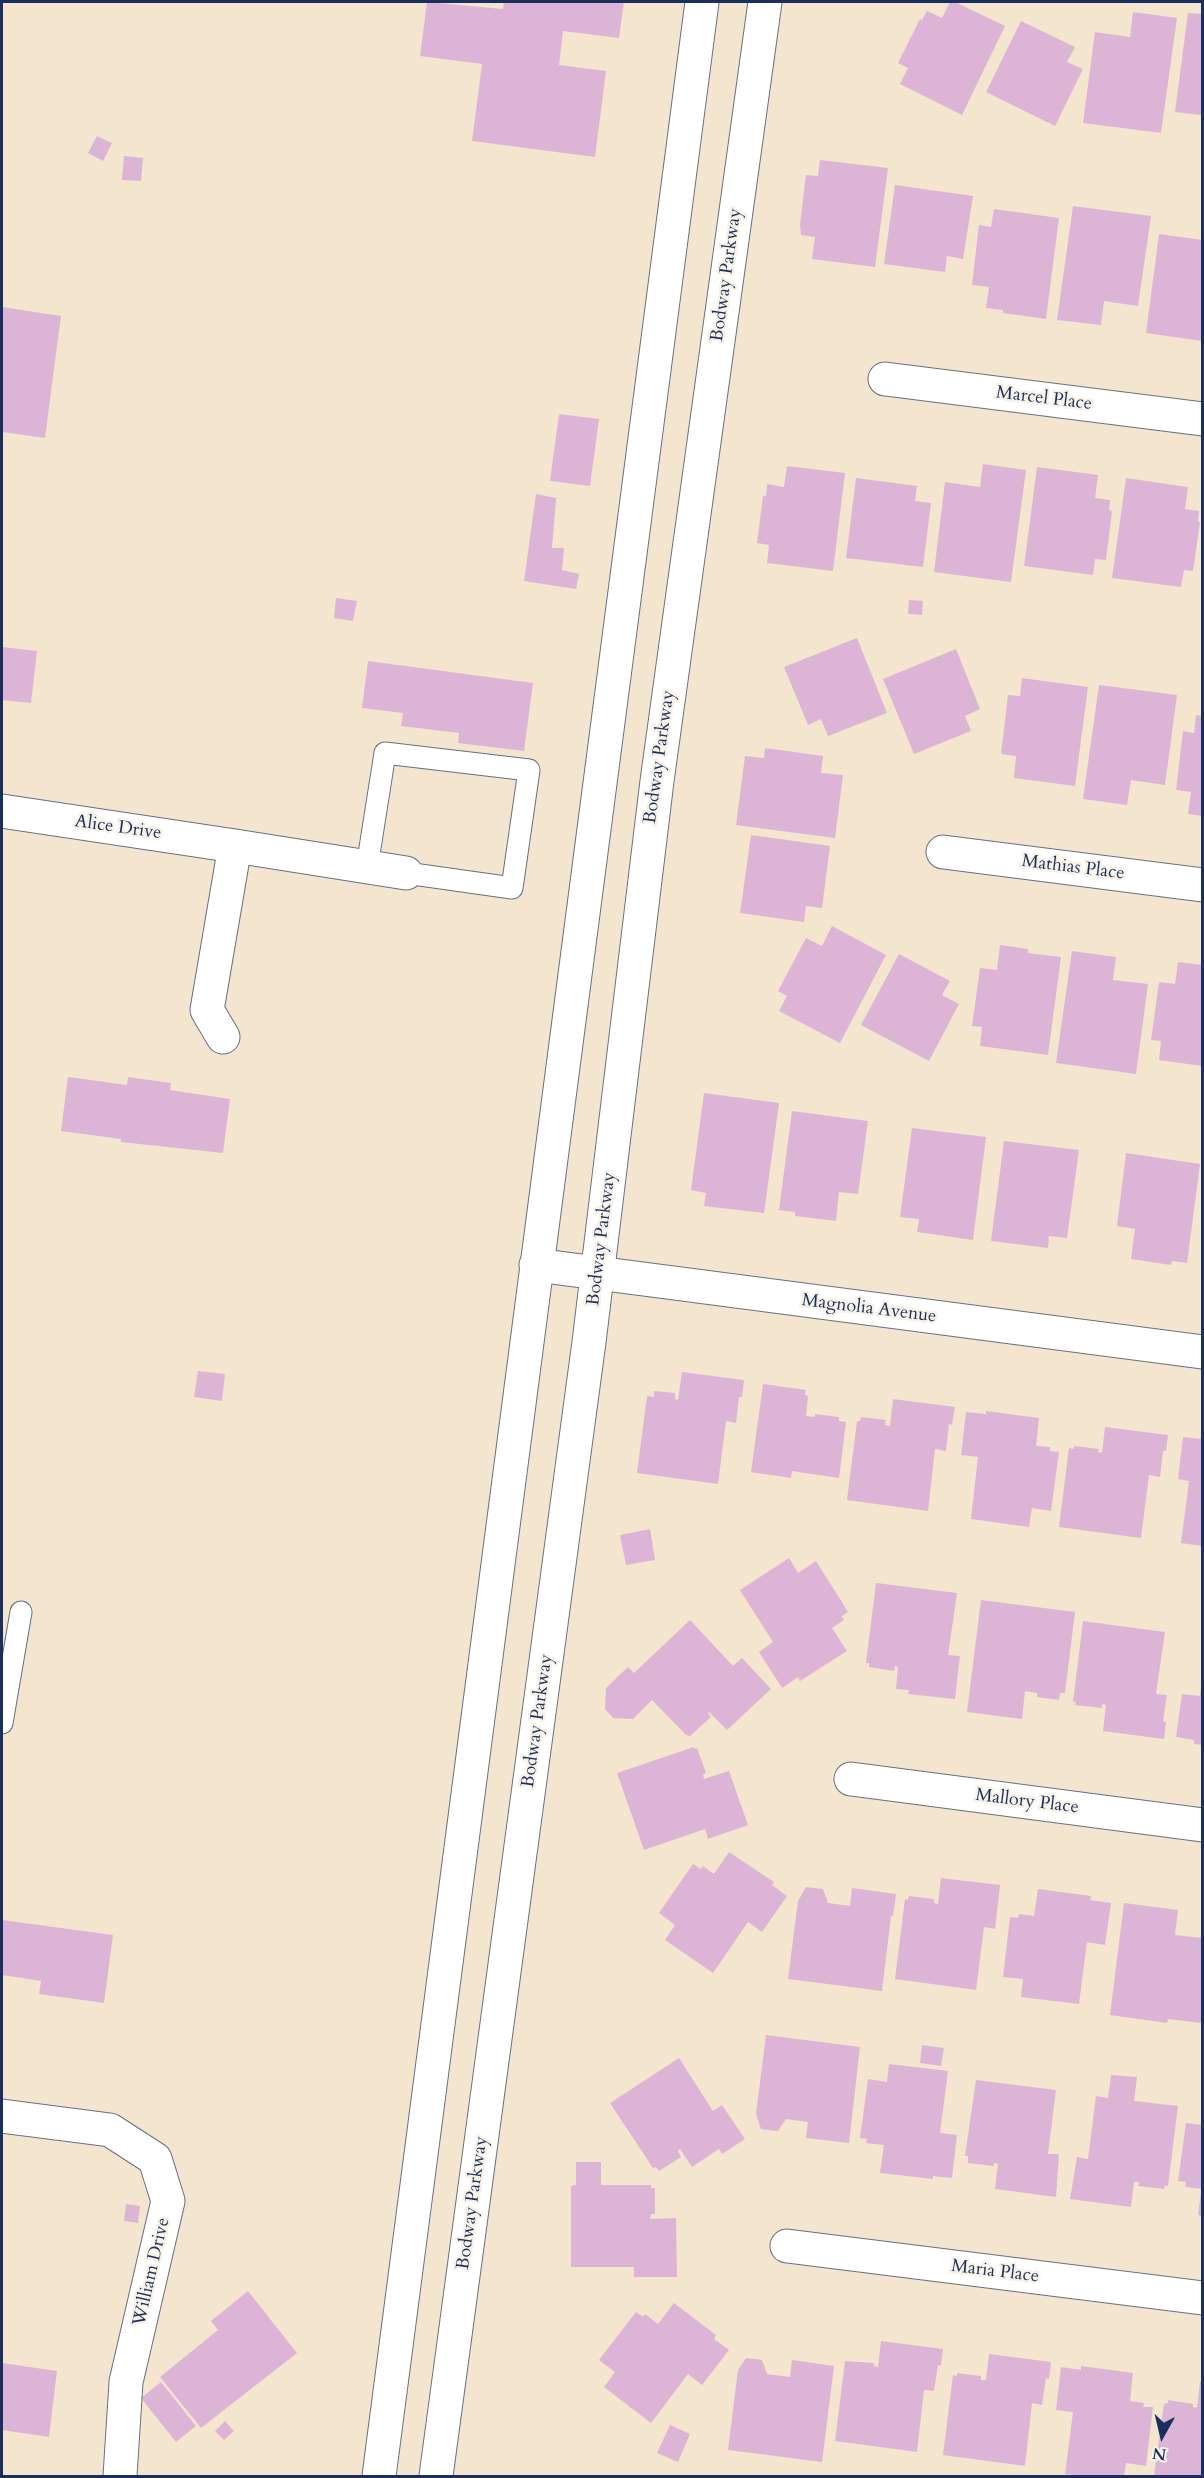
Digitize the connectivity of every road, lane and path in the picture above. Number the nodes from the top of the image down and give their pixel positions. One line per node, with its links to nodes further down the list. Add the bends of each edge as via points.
1 (702, 2): 12 (street)
2 (765, 2): 13 (street, Bodway Parkway, via 657,781)
3 (885, 379): 4 (street, Marcel Place)
4 (1203, 419)
5 (2, 811): 6 (street, Alice Drive)
6 (236, 846): 8 (street, Alice Drive); 11 (street, via 207,1010)
7 (943, 852): 10 (street, Mathias Place)
8 (367, 867): 9 (street, Alice Drive); 9 (lane, via 386,753 529,770 512,888)
9 (406, 873)
10 (1203, 885)
11 (223, 1037)
12 (536, 1265): 13 (street, Magnolia Avenue); 23 (street)
13 (598, 1273): 14 (street, Magnolia Avenue); 24 (street, Bodway Parkway)
14 (1203, 1352)
15 (21, 1612): 16 (lane)
16 (2, 1723)
17 (851, 1779): 18 (street, Mallory Place)
18 (1203, 1825)
19 (2, 2116): 22 (street, William Drive, via 110,2130 155,2159 168,2201 126,2382)
20 (787, 2246): 21 (street, Maria Place)
21 (1203, 2298)
22 (120, 2476)
23 (379, 2476)
24 (436, 2476)

